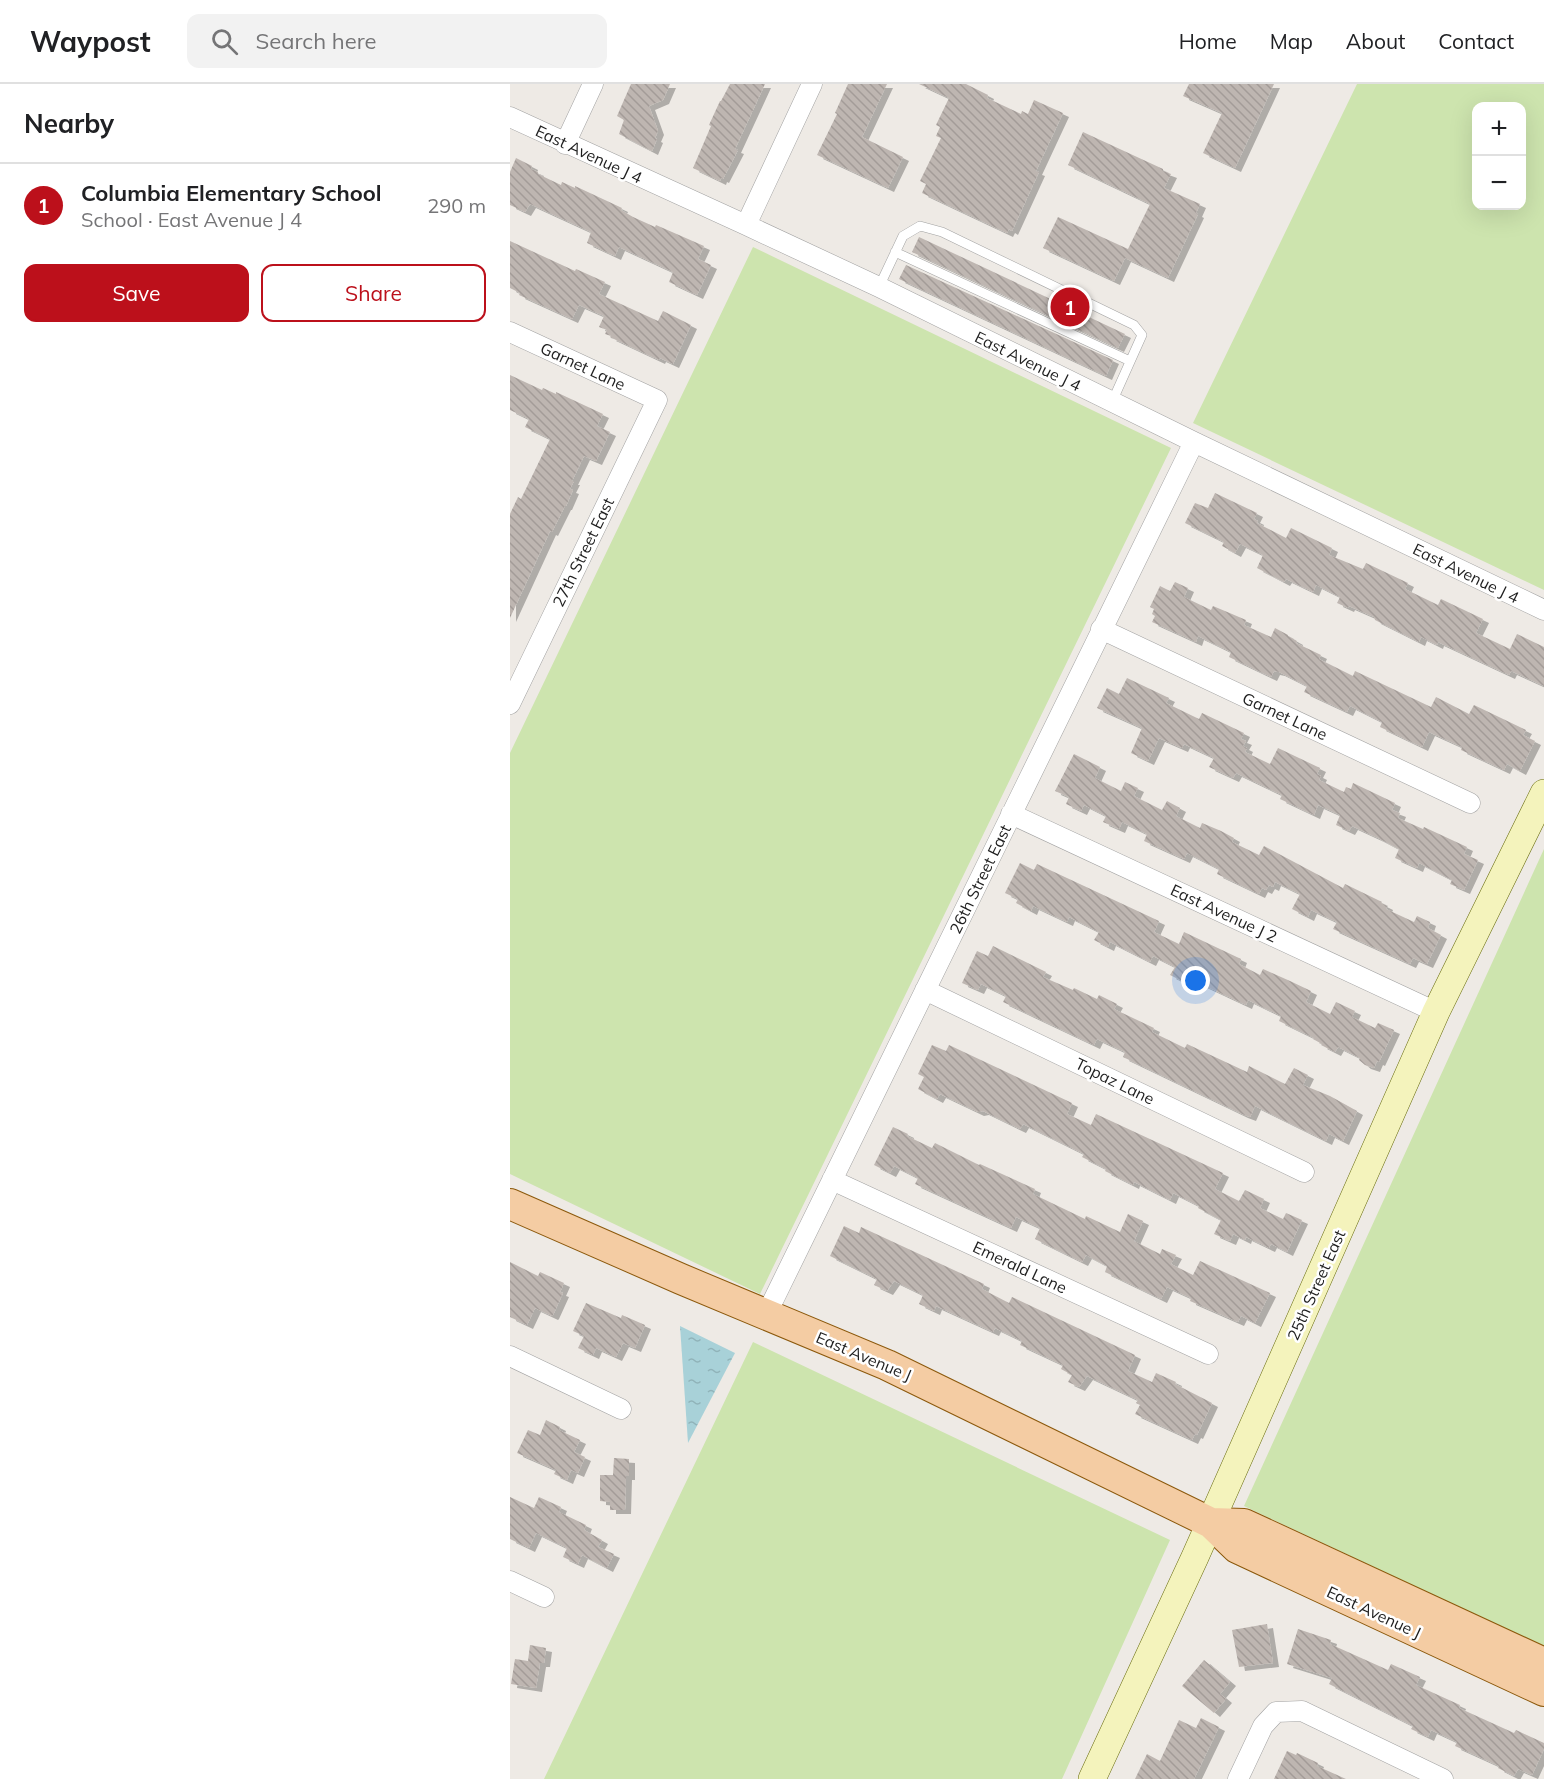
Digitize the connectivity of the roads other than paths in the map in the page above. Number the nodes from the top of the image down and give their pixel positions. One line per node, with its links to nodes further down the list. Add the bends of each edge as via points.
1 (593, 84): 4 (street)
2 (812, 84): 5 (street)
3 (510, 117): 4 (street, East Avenue J 4)
4 (565, 144): 5 (street, East Avenue J 4)
5 (746, 225): 7 (street, East Avenue J 4)
6 (895, 252): 7 (lane); 9 (lane); 9 (lane, via 903,236 920,226 942,232 1134,325 1142,335)
7 (879, 287): 11 (street, East Avenue J 4)
8 (510, 332): 10 (street, Garnet Lane)
9 (1130, 361): 11 (lane)
10 (657, 400): 15 (street, 27th Street East)
11 (1112, 402): 12 (street, East Avenue J 4)
12 (1194, 442): 13 (street, East Avenue J 4); 14 (street, 26th Street East)
13 (1544, 610)
14 (1101, 629): 18 (street, Garnet Lane); 19 (street, 26th Street East)
15 (518, 663): 16 (street, 27th Street East)
16 (510, 704)
17 (1544, 792): 21 (street, 25th Street East)
18 (1470, 803)
19 (1011, 814): 20 (street, 26th Street East); 21 (street, East Avenue J 2)
20 (925, 990): 22 (street, Topaz Lane); 23 (street, 26th Street East)
21 (1436, 1012): 29 (street, 25th Street East)
22 (1304, 1172)
23 (832, 1180): 25 (street, 26th Street East); 26 (street, Emerald Lane)
24 (510, 1204): 25 (main road, East Avenue J)
25 (766, 1315): 29 (main road, East Avenue J, via 887,1365)
26 (1208, 1354)
27 (510, 1356): 28 (street)
28 (621, 1409)
29 (1211, 1523): 32 (main road, East Avenue J, via 1244,1524); 33 (main road, East Avenue J, via 1237,1548); 34 (street, 25th Street East)
30 (510, 1581): 31 (street)
31 (544, 1597)
32 (1544, 1663)
33 (1544, 1691)
34 (1092, 1779)
35 (1238, 1779): 36 (street, via 1263,1726 1276,1712 1302,1711)
36 (1443, 1779)

